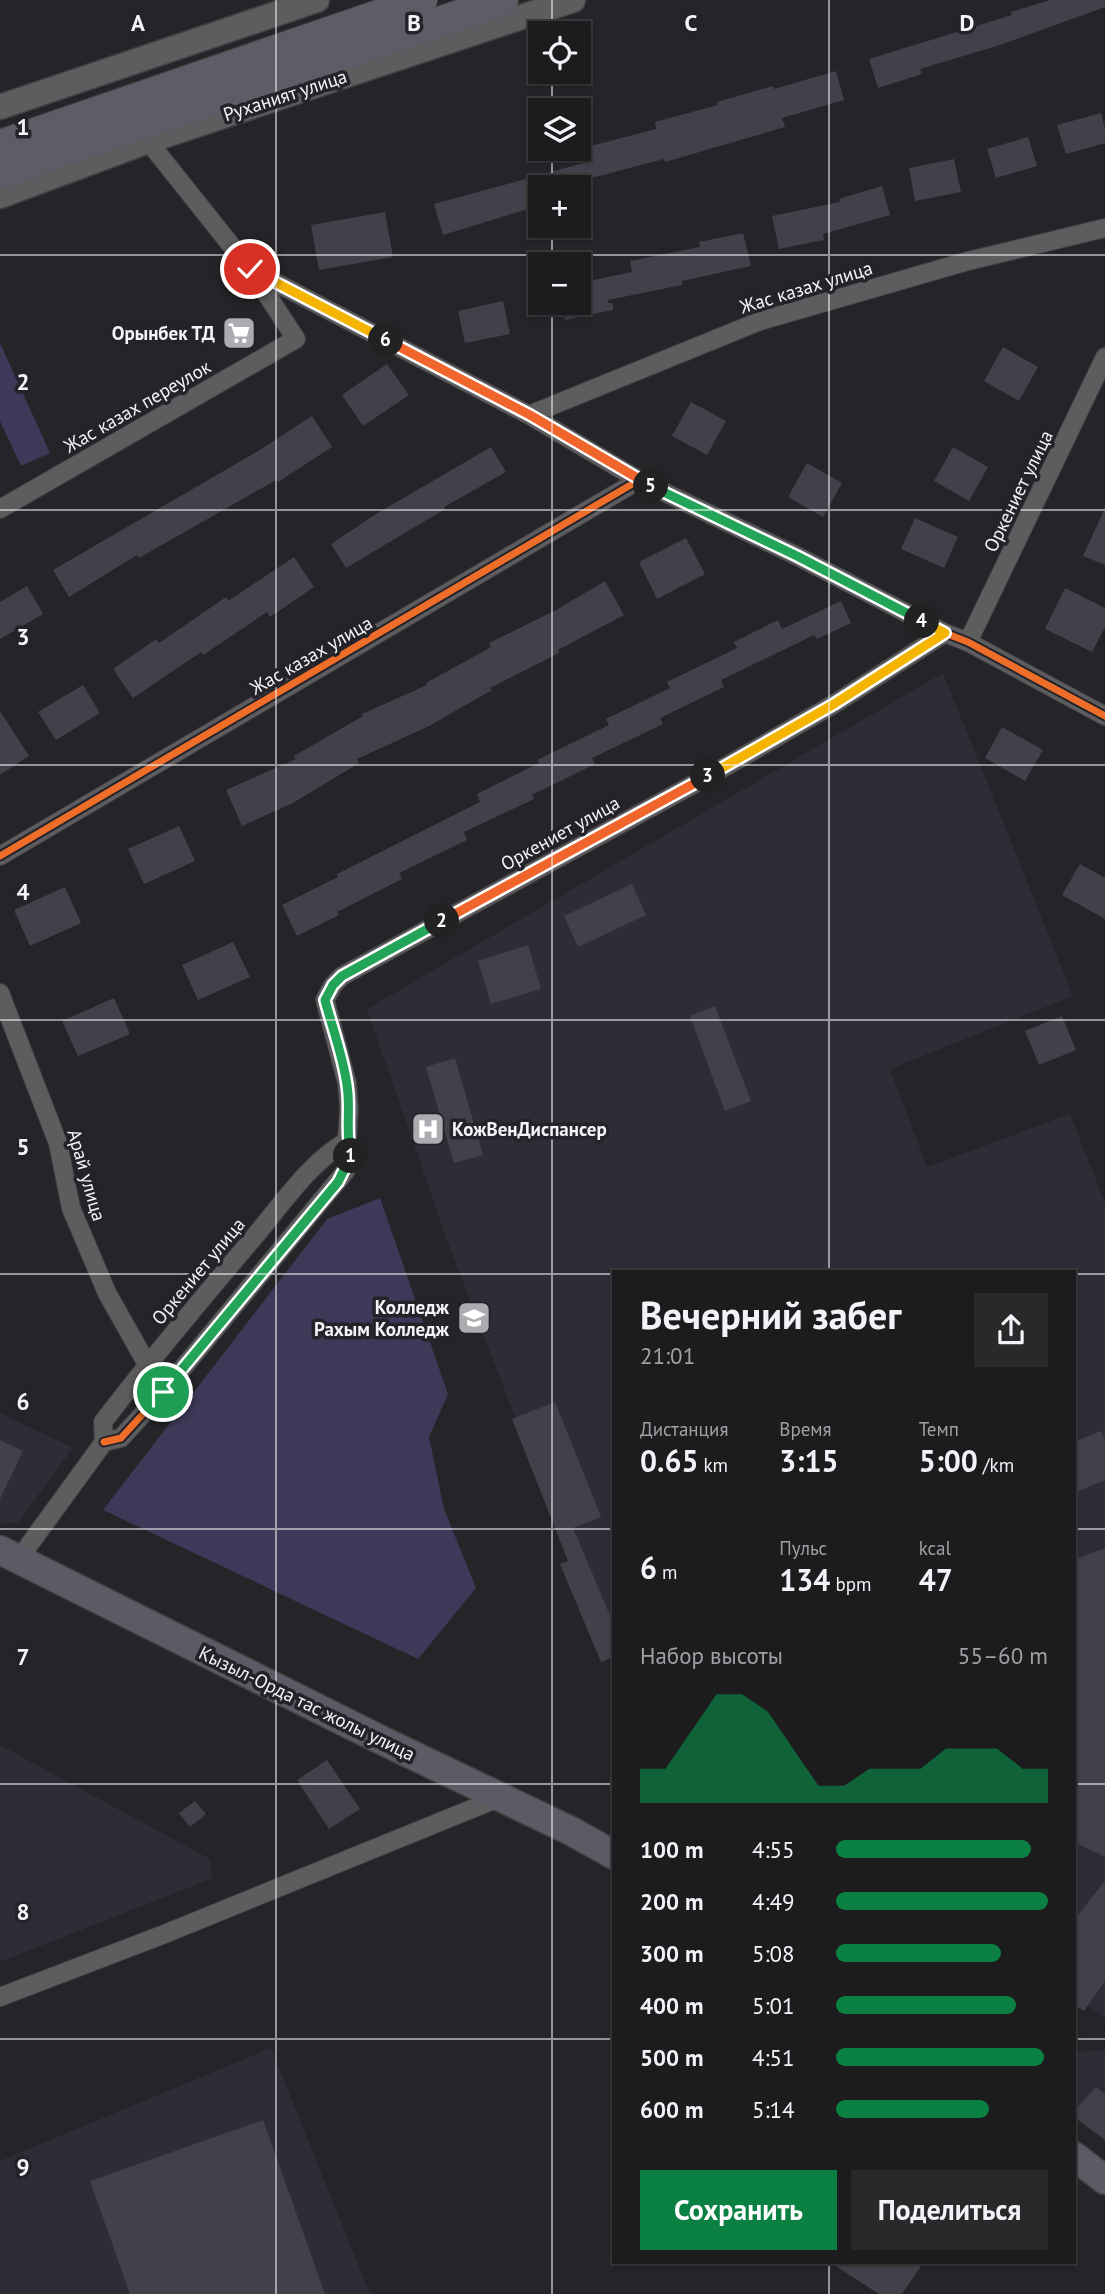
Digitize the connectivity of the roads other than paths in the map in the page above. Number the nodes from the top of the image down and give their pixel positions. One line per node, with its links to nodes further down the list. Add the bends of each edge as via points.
1 (317, 0): 5 (main road)
2 (422, 0): 7 (highway)
3 (503, 0): 8 (highway)
4 (573, 0): 6 (main road, Руханият улица)
5 (0, 107)
6 (148, 141): 9 (main road, Руханият улица); 11 (street)
7 (0, 145)
8 (0, 173)
9 (0, 196)
10 (1105, 228): 13 (street, Жас казах улица, via 968,261 760,321)
11 (250, 269): 13 (street); 15 (street, Жас казах переулок, via 296,339)
12 (1105, 357): 17 (street, Оркениет улица)
13 (530, 415): 14 (street)
14 (639, 480): 16 (street); 19 (street, Жас казах улица)
15 (0, 509)
16 (945, 633): 17 (street); 21 (street, Оркениет улица, via 728,765 342,976 325,1000 347,1083)
17 (968, 642): 18 (street)
18 (1105, 716)
19 (0, 856)
20 (0, 993): 22 (street, Арай улица, via 58,1143 71,1208 107,1293)
21 (347, 1141): 22 (street, Оркениет улица, via 334,1148 295,1188); 23 (street, Оркениет улица, via 351,1157 338,1182 163,1392 121,1438)
22 (147, 1364): 23 (street, Оркениет улица, via 103,1422)
23 (104, 1442): 24 (street, Оркениет улица)
24 (9, 1555): 25 (main road, Кызыл-Орда тас жолы улица)
25 (501, 1797): 26 (main road, Кызыл-Орда тас жолы улица); 27 (street)
26 (612, 1854)
27 (0, 1997)
28 (1076, 2158): 29 (main road)
29 (1105, 2180)

